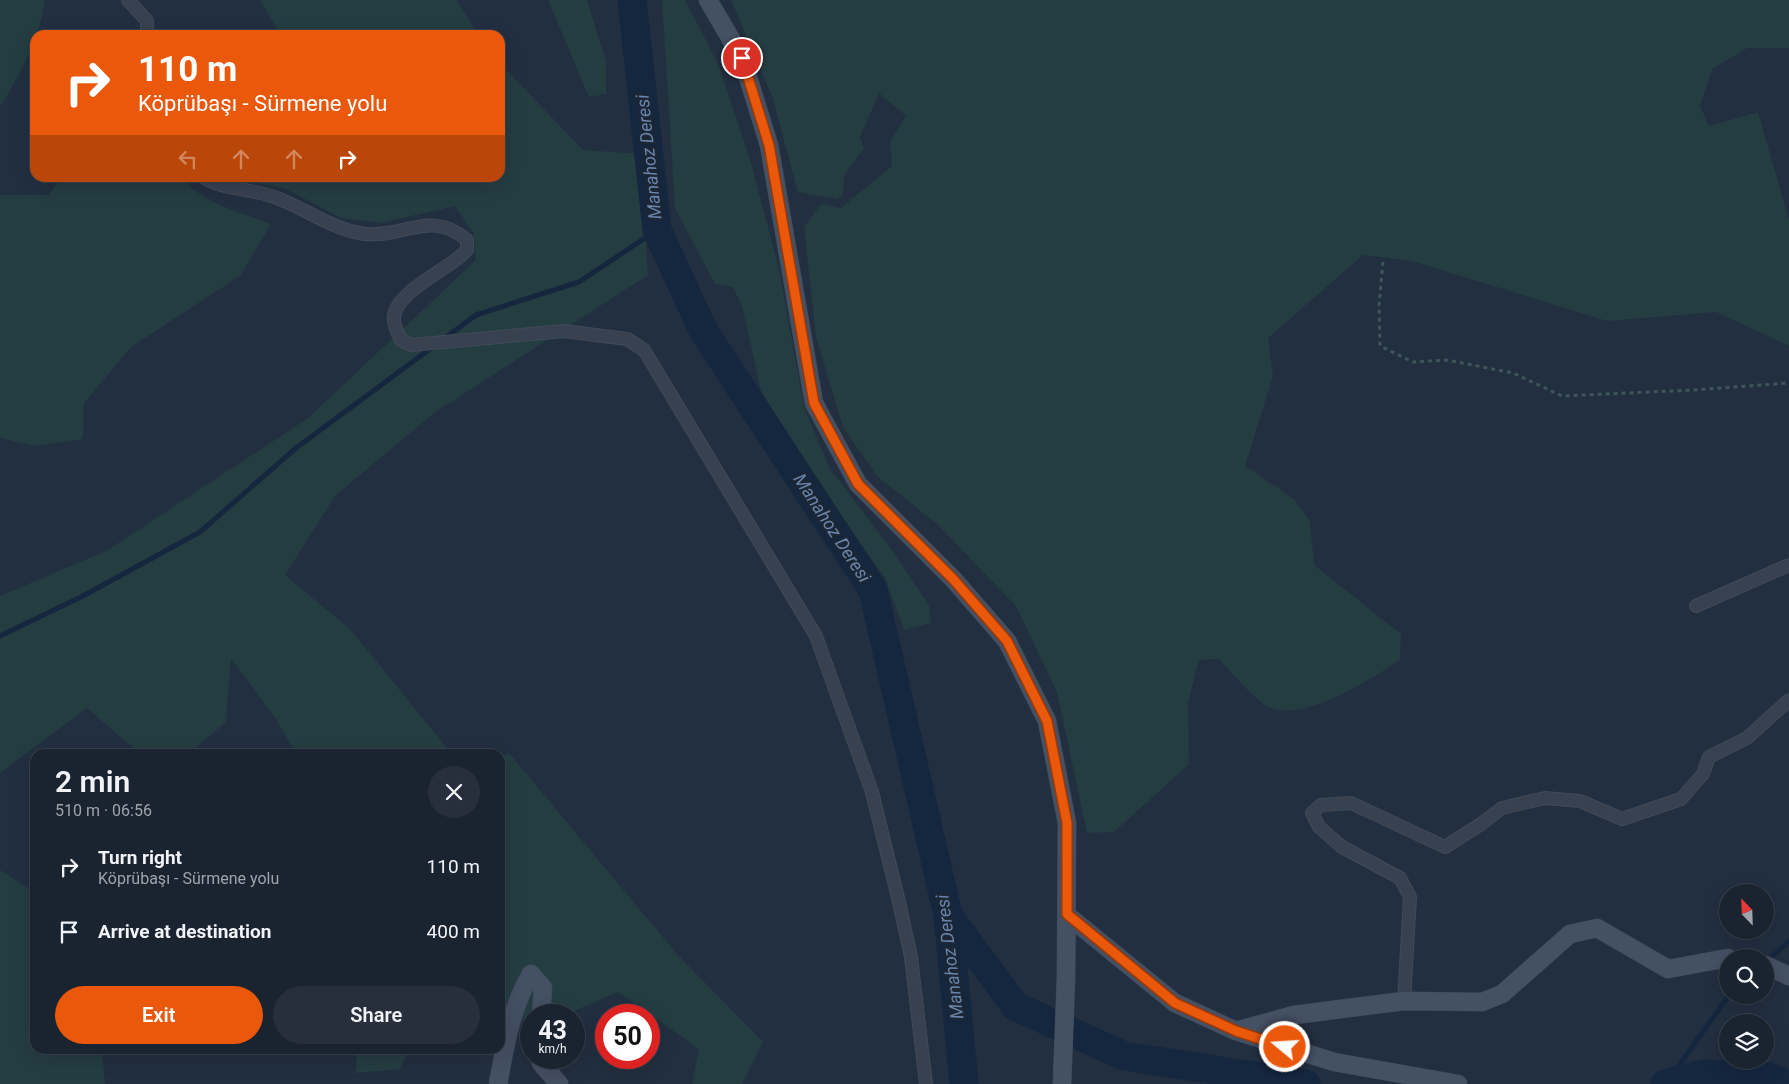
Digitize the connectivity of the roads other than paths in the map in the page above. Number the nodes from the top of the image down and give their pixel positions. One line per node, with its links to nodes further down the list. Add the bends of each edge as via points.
1 (128, 0): 3 (street, via 147,21)
2 (708, 0): 8 (main road, via 742,58 769,145 814,403 858,484 954,580 1007,641 1047,721 1067,823)
3 (147, 30)
4 (211, 182): 21 (street, via 276,197 334,225 365,234 436,224 459,233 467,240 468,250 459,260 416,286 395,312 394,321 401,340 411,345 564,331 627,339 644,350 816,636 872,792 910,956)
5 (1789, 564): 6 (street)
6 (1696, 606)
7 (1789, 700): 12 (street, via 1746,738 1709,757 1703,774 1681,799 1622,818 1580,801 1545,798 1502,808 1445,847 1351,803 1321,805 1312,813 1319,827 1342,846 1400,878 1410,897)
8 (1067, 914): 14 (main road, via 1175,1003); 18 (main road)
9 (1719, 960): 12 (main road, via 1668,969 1596,928 1570,934 1502,994 1482,1002)
10 (1774, 969): 11 (main road)
11 (1789, 976)
12 (1404, 1001): 14 (main road, via 1294,1015)
13 (542, 1004): 15 (main road, via 543,988 532,974 519,994)
14 (1236, 1031): 22 (main road, via 1334,1062)
15 (505, 1043)
16 (503, 1054): 19 (main road)
17 (547, 1069): 20 (main road)
18 (1062, 1076)
19 (498, 1084)
20 (559, 1084)
21 (926, 1084)
22 (1458, 1084)

